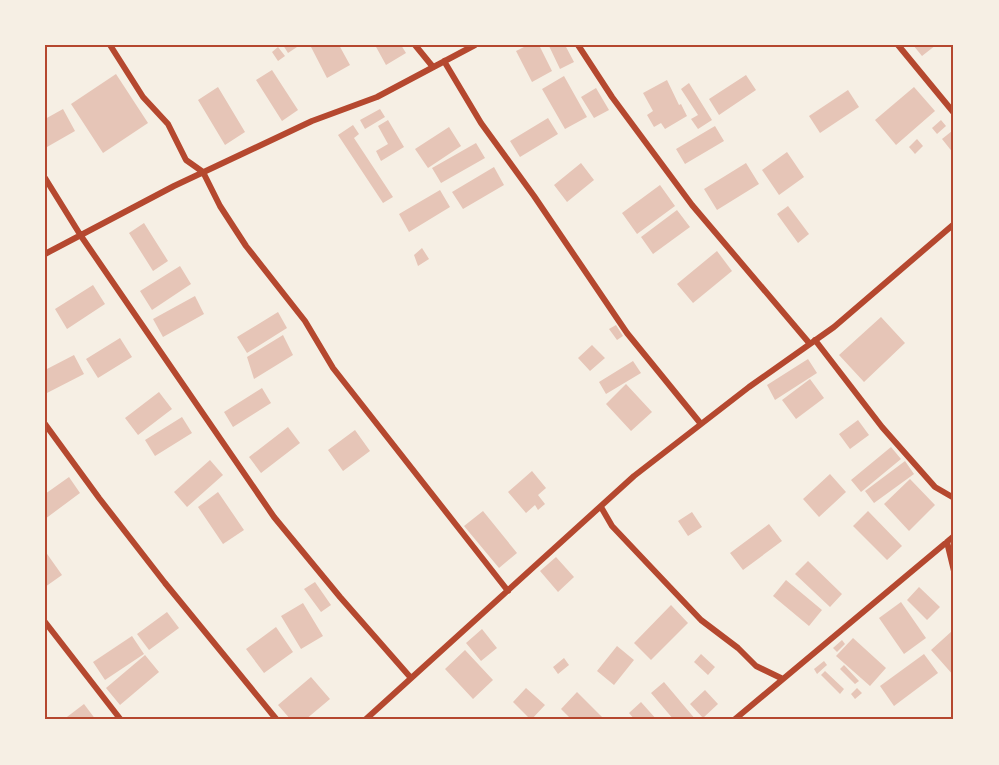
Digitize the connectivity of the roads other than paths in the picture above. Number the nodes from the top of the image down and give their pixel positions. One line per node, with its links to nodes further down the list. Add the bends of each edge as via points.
1 (110, 45): 9 (street, via 143,97 168,124 186,160)
2 (415, 45): 7 (street)
3 (475, 45): 6 (street)
4 (578, 45): 14 (street, via 692,205)
5 (898, 45): 8 (street)
6 (444, 61): 7 (street); 16 (street, via 481,123 627,333)
7 (433, 67): 9 (street, via 377,98 312,121)
8 (954, 113)
9 (203, 172): 12 (street); 22 (street, via 246,246 304,321 333,368)
10 (45, 178): 12 (street)
11 (954, 224): 14 (street)
12 (81, 236): 13 (street); 24 (street, via 274,517)
13 (45, 254)
14 (813, 342): 16 (street); 17 (street, via 935,487)
15 (45, 424): 27 (street, via 150,564)
16 (701, 424): 18 (street)
17 (954, 498)
18 (601, 507): 22 (street); 25 (street, via 612,526 701,620 756,666)
19 (954, 536): 20 (street)
20 (947, 542): 21 (street); 25 (street)
21 (954, 571)
22 (508, 591): 24 (street)
23 (45, 622): 26 (street)
24 (411, 678): 28 (street)
25 (783, 679): 29 (street)
26 (121, 720)
27 (277, 720)
28 (365, 720)
29 (734, 720)

